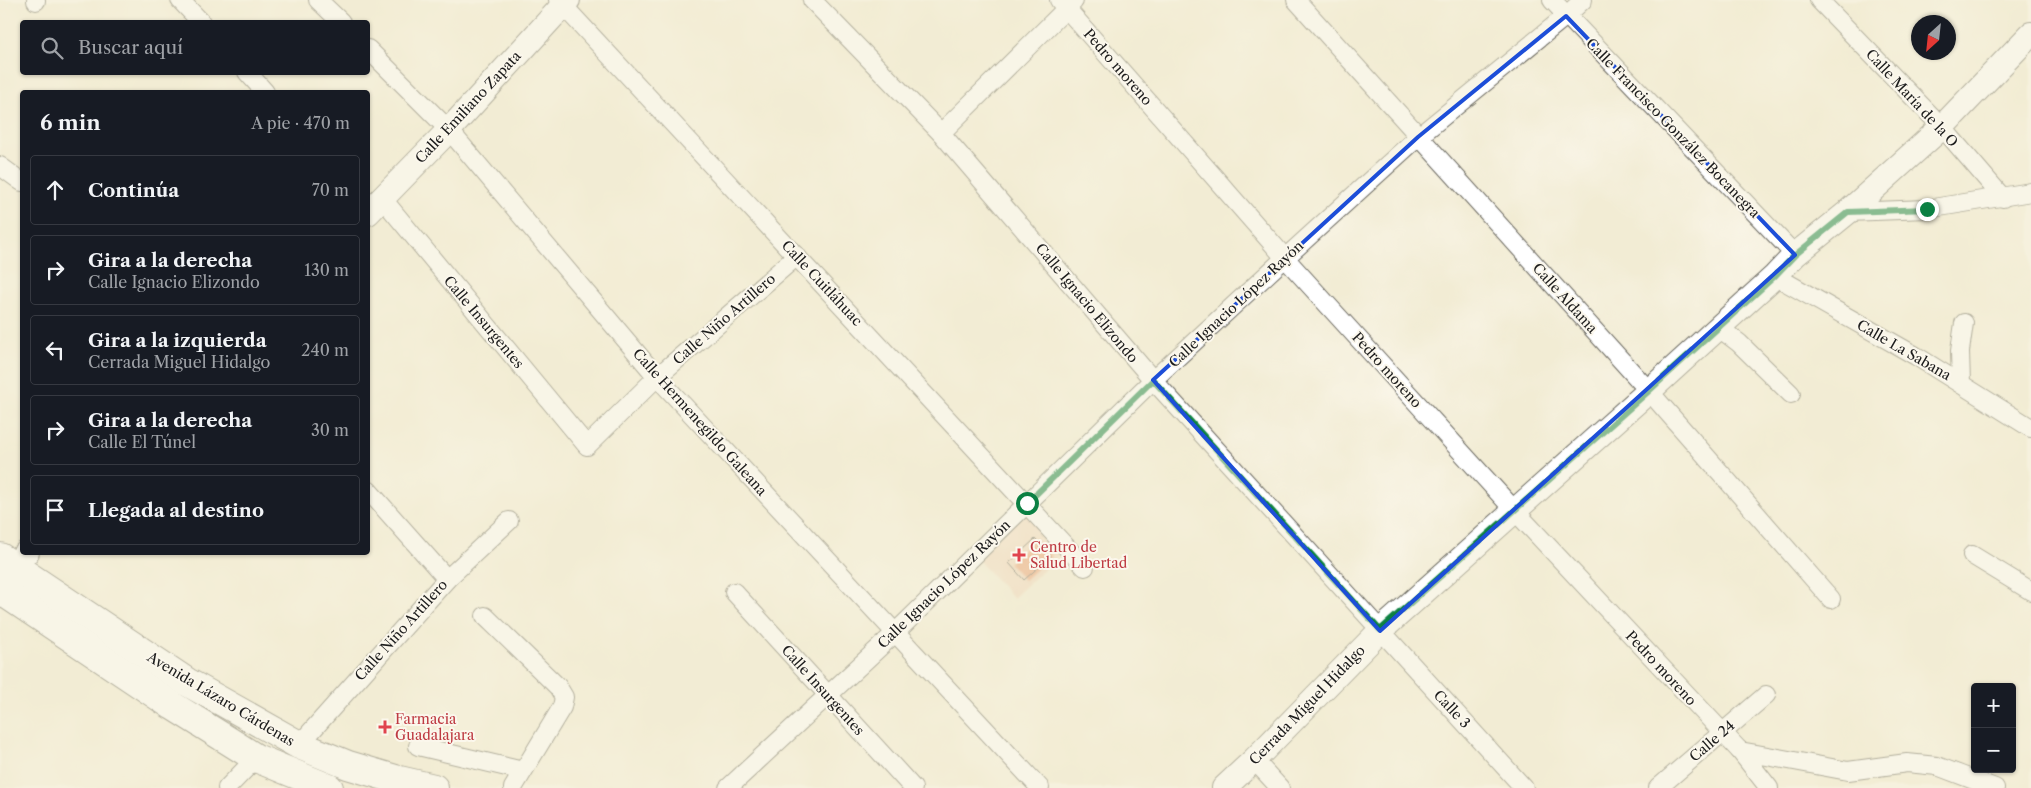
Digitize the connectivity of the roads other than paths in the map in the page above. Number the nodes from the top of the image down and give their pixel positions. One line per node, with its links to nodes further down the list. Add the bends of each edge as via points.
1 (180, 0): 11 (street)
2 (318, 0): 12 (street)
3 (812, 0): 19 (street, Calle Ignacio Elizondo)
4 (1296, 0): 20 (street, Calle Aldama)
5 (1552, 0): 10 (street, Calle Francisco González Bocanegra)
6 (1582, 0): 10 (street, Calle Ignacio López Rayón)
7 (1819, 0): 17 (street, Calle María de la O)
8 (563, 2): 18 (street, Calle Emiliano Zapata); 28 (street, Calle Cuitláhuac)
9 (1067, 3): 19 (street); 29 (street, Pedro moreno)
10 (1566, 16): 20 (street, Calle Ignacio López Rayón); 27 (street, Calle Francisco González Bocanegra)
11 (199, 20)
12 (339, 20)
13 (2031, 34): 17 (street, Cerrada Miguel Hidalgo)
14 (370, 51): 18 (street, Calle Hermenegildo Galeana)
15 (250, 75): 16 (street)
16 (263, 90)
17 (1942, 127): 24 (street, Calle María de la O); 26 (street, Cerrada Miguel Hidalgo)
18 (449, 130): 25 (street, Calle Emiliano Zapata); 33 (street, Calle Hermenegildo Galeana)
19 (941, 132): 34 (street, Calle Ignacio Elizondo)
20 (1418, 137): 29 (street, Calle Ignacio López Rayón); 36 (street, Calle Aldama)
21 (0, 166): 22 (street)
22 (20, 181)
23 (2031, 192): 24 (street)
24 (2003, 198): 26 (street, via 1927,209)
25 (372, 205): 39 (street, Calle Insurgentes)
26 (1848, 212): 27 (street, Cerrada Miguel Hidalgo)
27 (1795, 255): 30 (street, Cerrada Miguel Hidalgo)
28 (797, 256): 33 (street, Calle Niño Artillero); 41 (street, Calle Cuitláhuac)
29 (1285, 258): 34 (street, Calle Ignacio López Rayón); 42 (street, Pedro moreno)
30 (1775, 276): 32 (street, Cerrada Miguel Hidalgo); 35 (street, Calle La Sabana)
31 (1964, 323): 35 (street, via 1960,351)
32 (1718, 327): 36 (street, Cerrada Miguel Hidalgo); 37 (street)
33 (657, 377): 39 (street, Calle Niño Artillero); 54 (street, Calle Hermenegildo Galeana)
34 (1153, 380): 41 (street, Calle Ignacio López Rayón); 53 (street, Calle Ignacio Elizondo)
35 (1961, 384): 38 (street, Calle La Sabana)
36 (1649, 391): 42 (street, Cerrada Miguel Hidalgo); 51 (street, Calle Aldama)
37 (1791, 394)
38 (2031, 428)
39 (587, 446)
40 (370, 492): 47 (street)
41 (1027, 503): 46 (street, Calle Cuitláhuac); 54 (street, Calle Ignacio López Rayón)
42 (1515, 511): 53 (street, Cerrada Miguel Hidalgo); 57 (street, Pedro moreno)
43 (509, 521): 47 (street, Calle Niño Artillero)
44 (1972, 555): 49 (street)
45 (10, 564): 58 (main road, Avenida Lázaro Cárdenas, via 188,682)
46 (1085, 567)
47 (447, 579): 58 (street, Calle Niño Artillero)
48 (0, 590): 61 (main road, Avenida Lázaro Cárdenas)
49 (2031, 591)
50 (734, 592): 55 (street, Calle Insurgentes)
51 (1831, 599)
52 (485, 616): 63 (street, via 558,687 564,698 562,707)
53 (1380, 630): 62 (street, Cerrada Miguel Hidalgo); 73 (street, Calle 3)
54 (895, 633): 55 (street, Calle Ignacio López Rayón); 70 (street, Calle Hermenegildo Galeana)
55 (828, 694): 68 (street, Calle Ignacio López Rayón); 69 (street, Calle Insurgentes)
56 (1766, 695): 57 (street, Calle 24)
57 (1722, 733): 60 (street, Pedro moreno); 74 (street, Calle 24)
58 (299, 745): 66 (main road, Avenida Lázaro Cárdenas, via 348,765)
59 (418, 746): 63 (street)
60 (1740, 751): 75 (street, Pedro moreno); 76 (street, via 1848,771 1907,764 1937,766)
61 (256, 758): 64 (street); 65 (main road, Avenida Lázaro Cárdenas)
62 (1254, 760): 71 (street, Cerrada Miguel Hidalgo); 72 (street)
63 (523, 771): 67 (street)
64 (227, 788)
65 (329, 788)
66 (434, 788)
67 (513, 788)
68 (728, 788)
69 (913, 788)
70 (1040, 788)
71 (1224, 788)
72 (1280, 788)
73 (1524, 788)
74 (1658, 788)
75 (1769, 788)
76 (1996, 788)

